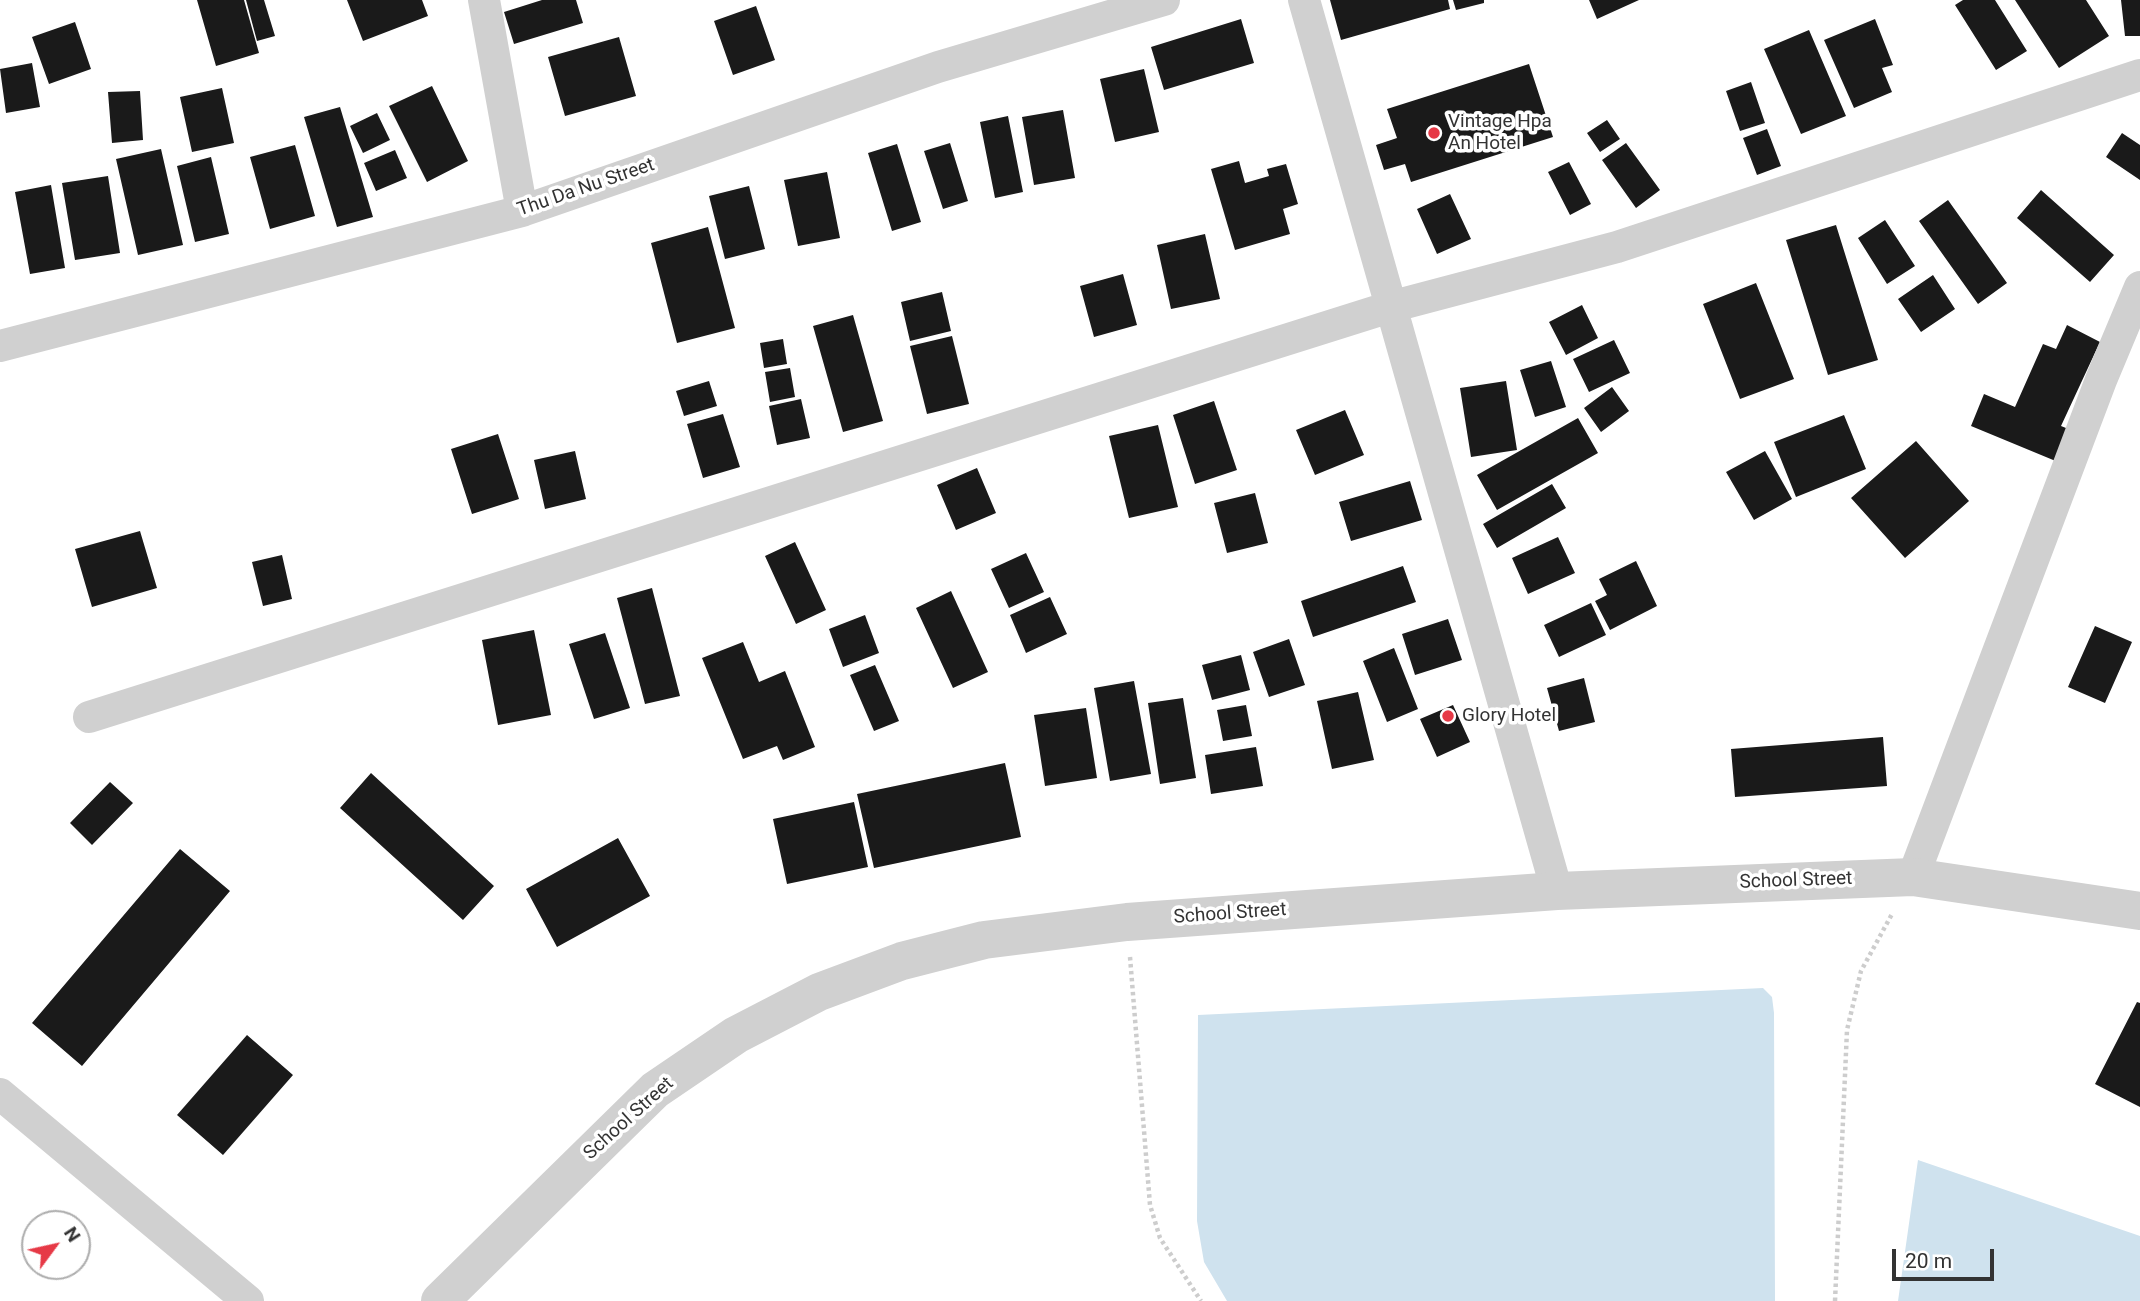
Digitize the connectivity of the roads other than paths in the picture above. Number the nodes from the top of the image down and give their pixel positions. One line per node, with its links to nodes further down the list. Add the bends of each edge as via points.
1 (484, 0): 5 (street)
2 (1164, 0): 5 (street, Thu Da Nu Street, via 938,67)
3 (1304, 0): 7 (street)
4 (2140, 75): 7 (street, via 1616,247)
5 (522, 211): 8 (street, Thu Da Nu Street)
6 (2140, 287): 10 (street)
7 (1390, 307): 9 (street); 11 (street)
8 (0, 346)
9 (89, 717)
10 (1913, 877): 11 (street, School Street); 12 (street, School Street)
11 (1557, 891): 15 (street, School Street, via 1127,922 985,940 902,961 818,992 736,1035 655,1090)
12 (2140, 911)
13 (0, 1094): 14 (street)
14 (248, 1301)
15 (440, 1301)

